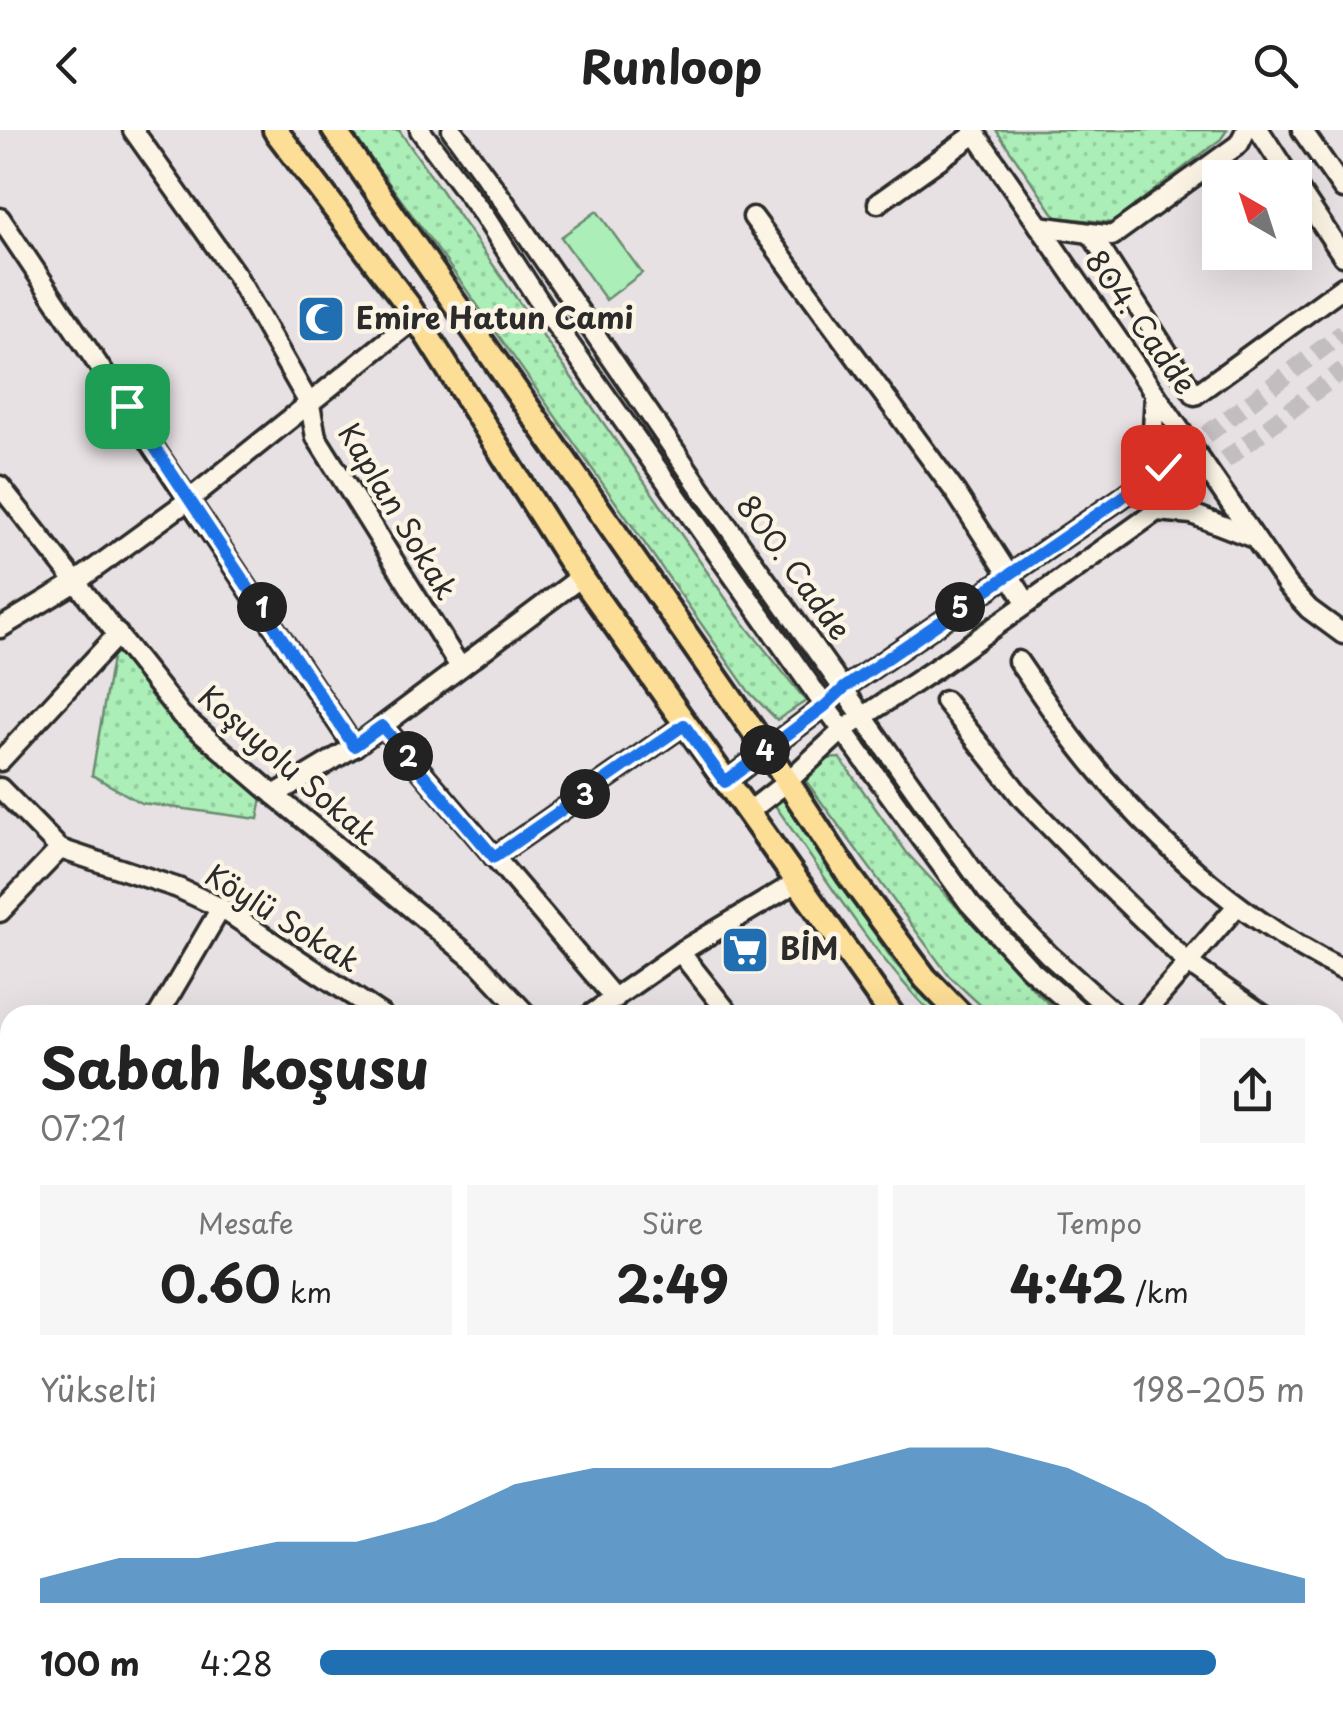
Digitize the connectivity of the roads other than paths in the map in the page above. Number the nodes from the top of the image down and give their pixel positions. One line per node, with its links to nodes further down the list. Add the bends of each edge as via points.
1 (132, 130): 22 (street, Kaplan Sokak, via 236,276)
2 (275, 130): 20 (main road)
3 (334, 130): 47 (main road)
4 (420, 130): 41 (street, 800. Cadde)
5 (452, 130): 39 (street, 800. Cadde)
6 (1246, 130): 17 (street, via 1239,144 1112,236)
7 (1258, 130): 10 (street)
8 (1302, 130): 11 (street)
9 (974, 132): 12 (street); 16 (street, 804. Cadde)
10 (1278, 160)
11 (1343, 190)
12 (878, 202)
13 (1312, 207): 18 (street)
14 (753, 217): 30 (street)
15 (0, 218): 27 (street)
16 (1039, 226): 17 (street); 21 (street, 804. Cadde)
17 (1091, 234): 19 (street, via 1194,394)
18 (1340, 244)
19 (1343, 287)
20 (416, 318): 22 (street); 31 (main road)
21 (1155, 394): 25 (street, via 1152,448); 29 (street, 804. Cadde)
22 (310, 405): 27 (street); 38 (street, Kaplan Sokak, via 316,437)
23 (1163, 467): 25 (street)
24 (0, 486): 32 (street, Koşuyolu Sokak)
25 (1135, 488): 30 (street)
26 (1182, 493): 28 (street)
27 (190, 500): 32 (street); 46 (street)
28 (1157, 511): 29 (street, via 1192,514); 33 (street)
29 (1254, 538): 36 (street, 804. Cadde, via 1309,609)
30 (1009, 573): 33 (street); 39 (street)
31 (581, 577): 38 (street); 43 (main road)
32 (76, 582): 34 (street); 35 (street, Koşuyolu Sokak)
33 (1027, 603): 42 (street)
34 (0, 628)
35 (118, 634): 48 (street); 52 (street, Koşuyolu Sokak, via 181,714)
36 (1343, 634)
37 (1018, 661): 57 (street, via 1122,798)
38 (460, 668): 44 (street)
39 (844, 688): 41 (street); 42 (street, 800. Cadde)
40 (945, 701): 61 (street, via 1024,799)
41 (825, 706): 45 (street, 800. Cadde); 47 (street)
42 (863, 717): 45 (street); 72 (street, 800. Cadde, via 987,891)
43 (684, 725): 49 (main road); 55 (street)
44 (382, 726): 46 (street); 55 (street)
45 (843, 730): 50 (street); 71 (street, 800. Cadde, via 969,903)
46 (354, 746): 52 (street)
47 (766, 750): 49 (street); 50 (main road)
48 (0, 761)
49 (725, 782): 53 (main road)
50 (787, 782): 53 (street); 70 (main road, via 848,874)
51 (0, 788): 54 (street)
52 (274, 795): 66 (street, Koşuyolu Sokak, via 480,964)
53 (747, 813): 56 (main road)
54 (60, 849): 58 (street, Köylü Sokak); 59 (street)
55 (494, 857): 63 (street)
56 (797, 882): 60 (street); 69 (main road)
57 (1238, 906): 61 (street); 62 (street)
58 (221, 908): 64 (street); 65 (street, Köylü Sokak)
59 (0, 912)
60 (680, 952): 63 (street); 68 (street)
61 (1188, 963): 73 (street); 74 (street)
62 (1343, 970)
63 (615, 999): 67 (street)
64 (164, 1005)
65 (367, 1005)
66 (518, 1005)
67 (606, 1005)
68 (722, 1005)
69 (885, 1005)
70 (951, 1005)
71 (1071, 1005)
72 (1105, 1005)
73 (1152, 1005)
74 (1249, 1005)

